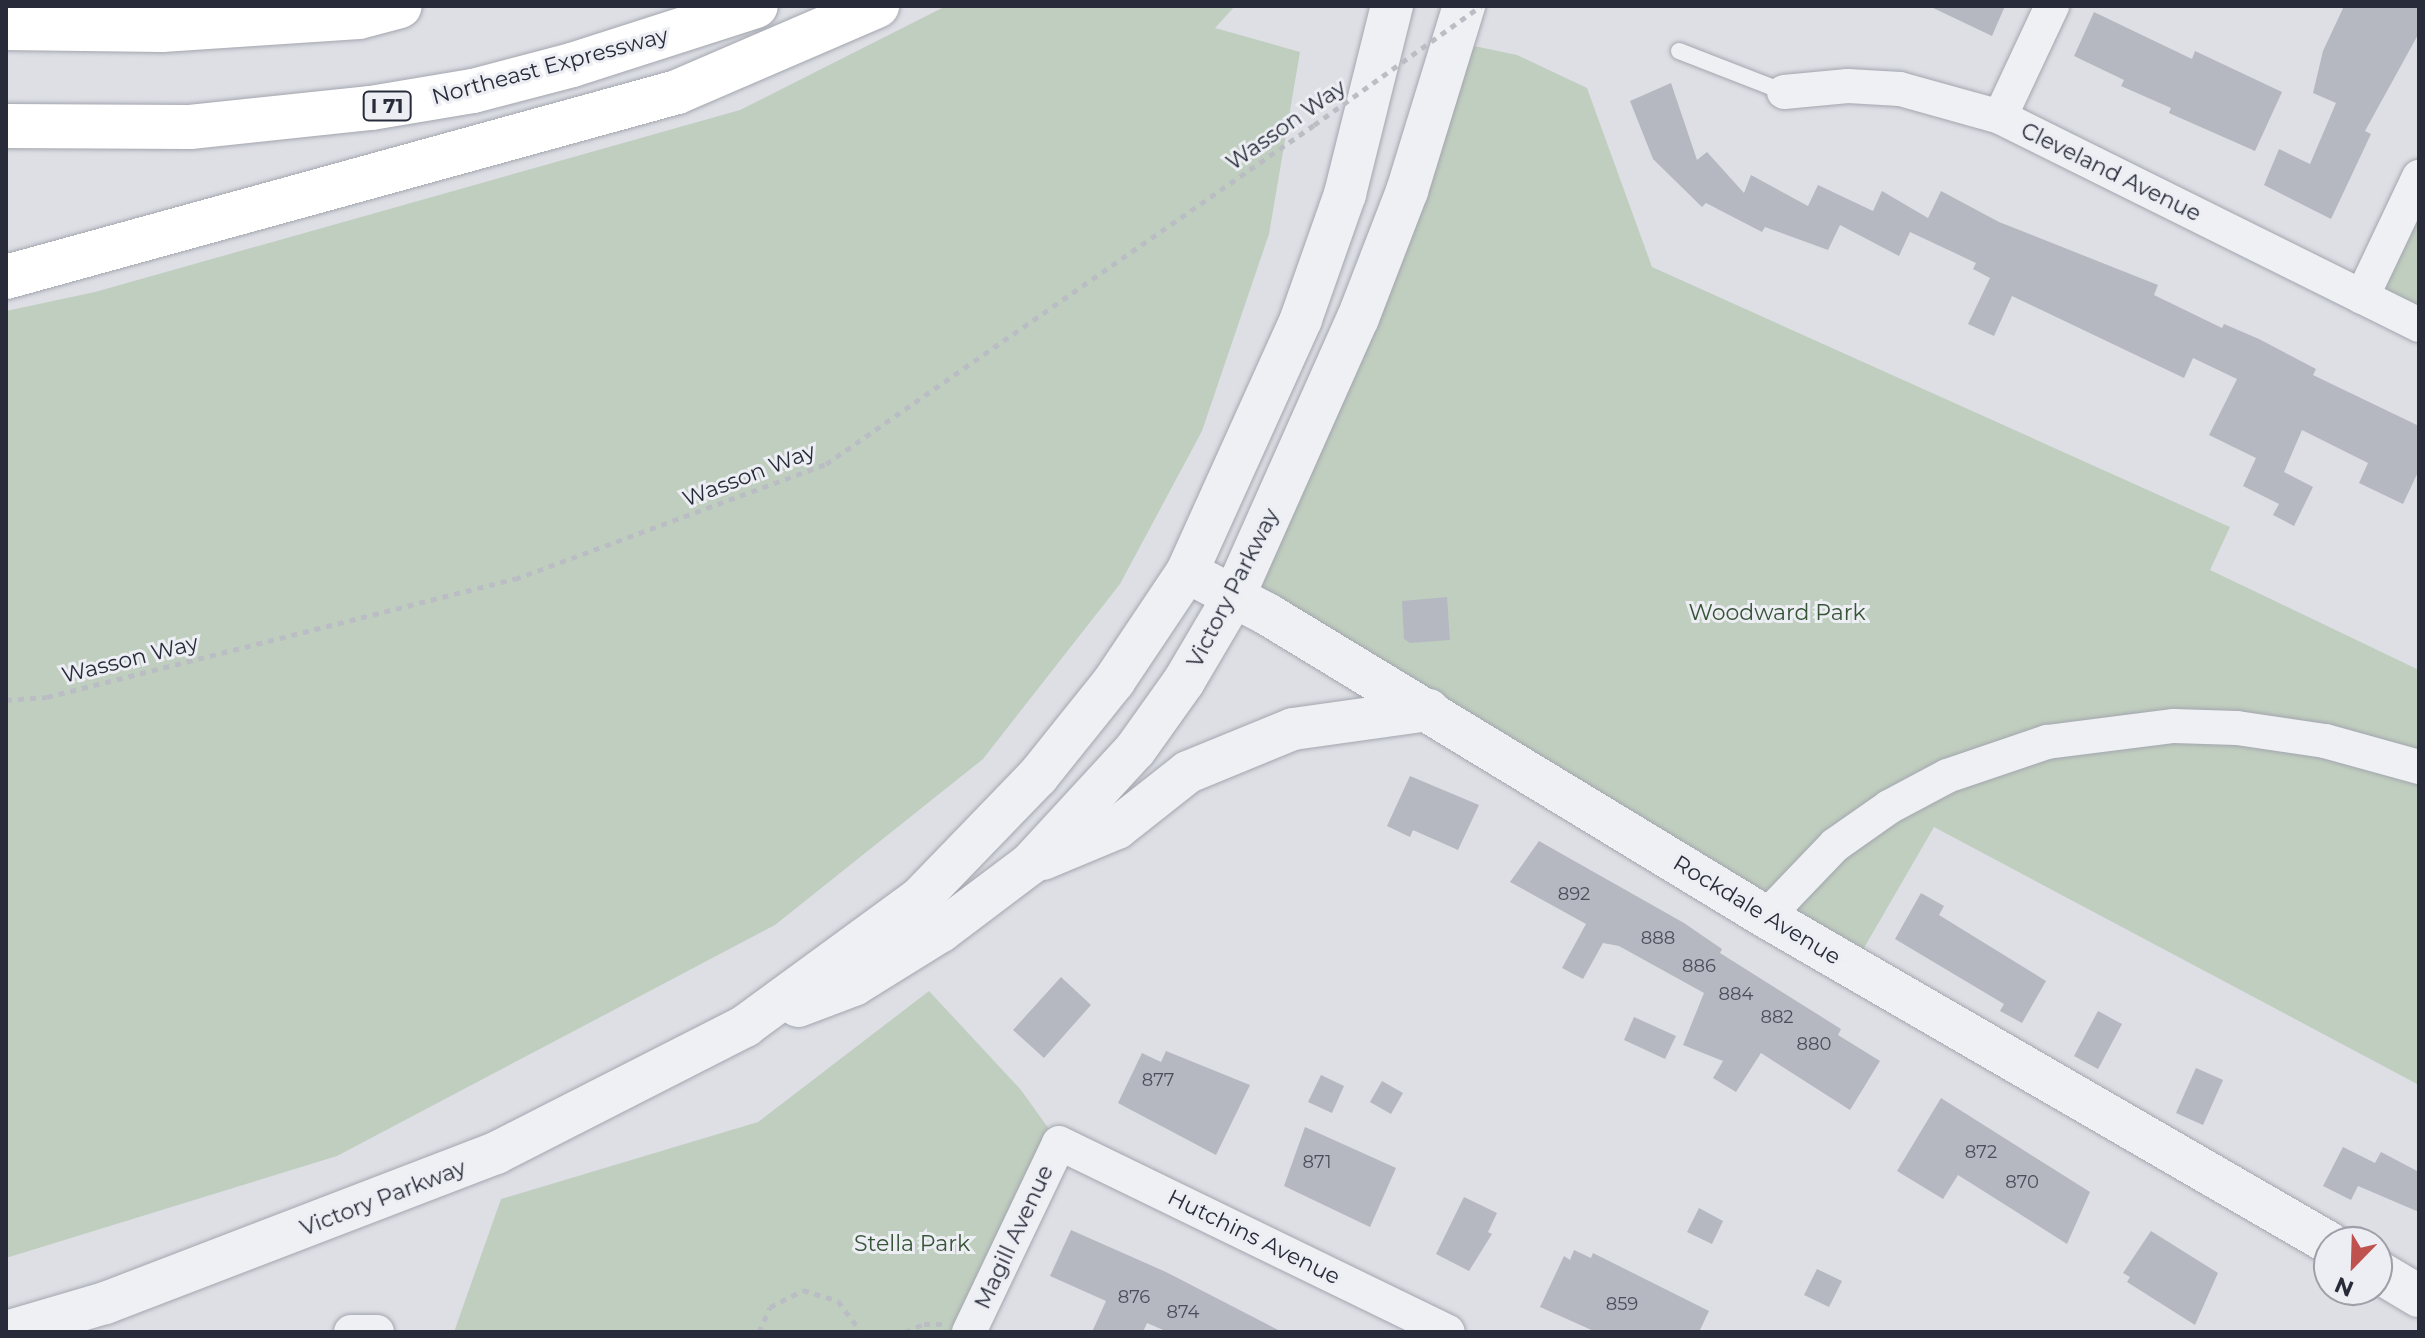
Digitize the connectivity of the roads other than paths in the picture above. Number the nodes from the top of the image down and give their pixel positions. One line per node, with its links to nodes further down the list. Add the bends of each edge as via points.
1 (400, 6): 7 (highway, via 359,17 162,30)
2 (756, 6): 11 (highway, Northeast Expressway / I 71, via 558,68 371,108 190,127)
3 (877, 6): 13 (highway, via 663,97)
4 (1392, 6): 16 (street, Victory Parkway, via 1345,194 1301,319)
5 (1464, 6): 17 (street, Victory Parkway, via 1407,191 1358,318)
6 (2052, 6): 10 (street)
7 (6, 28)
8 (1679, 51): 9 (lane)
9 (1784, 92): 10 (street, Cleveland Avenue, via 1848,86 1900,89)
10 (2000, 117): 14 (street, Cleveland Avenue)
11 (6, 126)
12 (2419, 177): 14 (street)
13 (6, 277)
14 (2362, 297): 15 (street, Cleveland Avenue)
15 (2419, 325)
16 (1187, 572): 17 (street, Rockdale Avenue); 22 (street, Victory Parkway, via 1114,681 977,842 910,905)
17 (1234, 596): 18 (street, Rockdale Avenue); 20 (street, Victory Parkway, via 1135,750)
18 (1429, 710): 20 (street, via 1293,729 1188,772 1117,828); 21 (street, Rockdale Avenue)
19 (2419, 767): 21 (street, via 2325,741 2237,728 2174,726 2047,742 1947,776 1889,807 1835,845)
20 (1030, 864): 22 (street, Victory Parkway, via 941,931 854,985)
21 (1766, 917): 24 (street, Rockdale Avenue)
22 (745, 1026): 27 (street, Victory Parkway, via 496,1153)
23 (1059, 1143): 28 (street, Magill Avenue); 32 (street, Hutchins Avenue)
24 (2313, 1234)
25 (2393, 1281): 26 (street)
26 (2419, 1296)
27 (75, 1325): 29 (street, Victory Parkway)
28 (960, 1330)
29 (6, 1332)
30 (351, 1332): 31 (street)
31 (377, 1332)
32 (1448, 1332)

